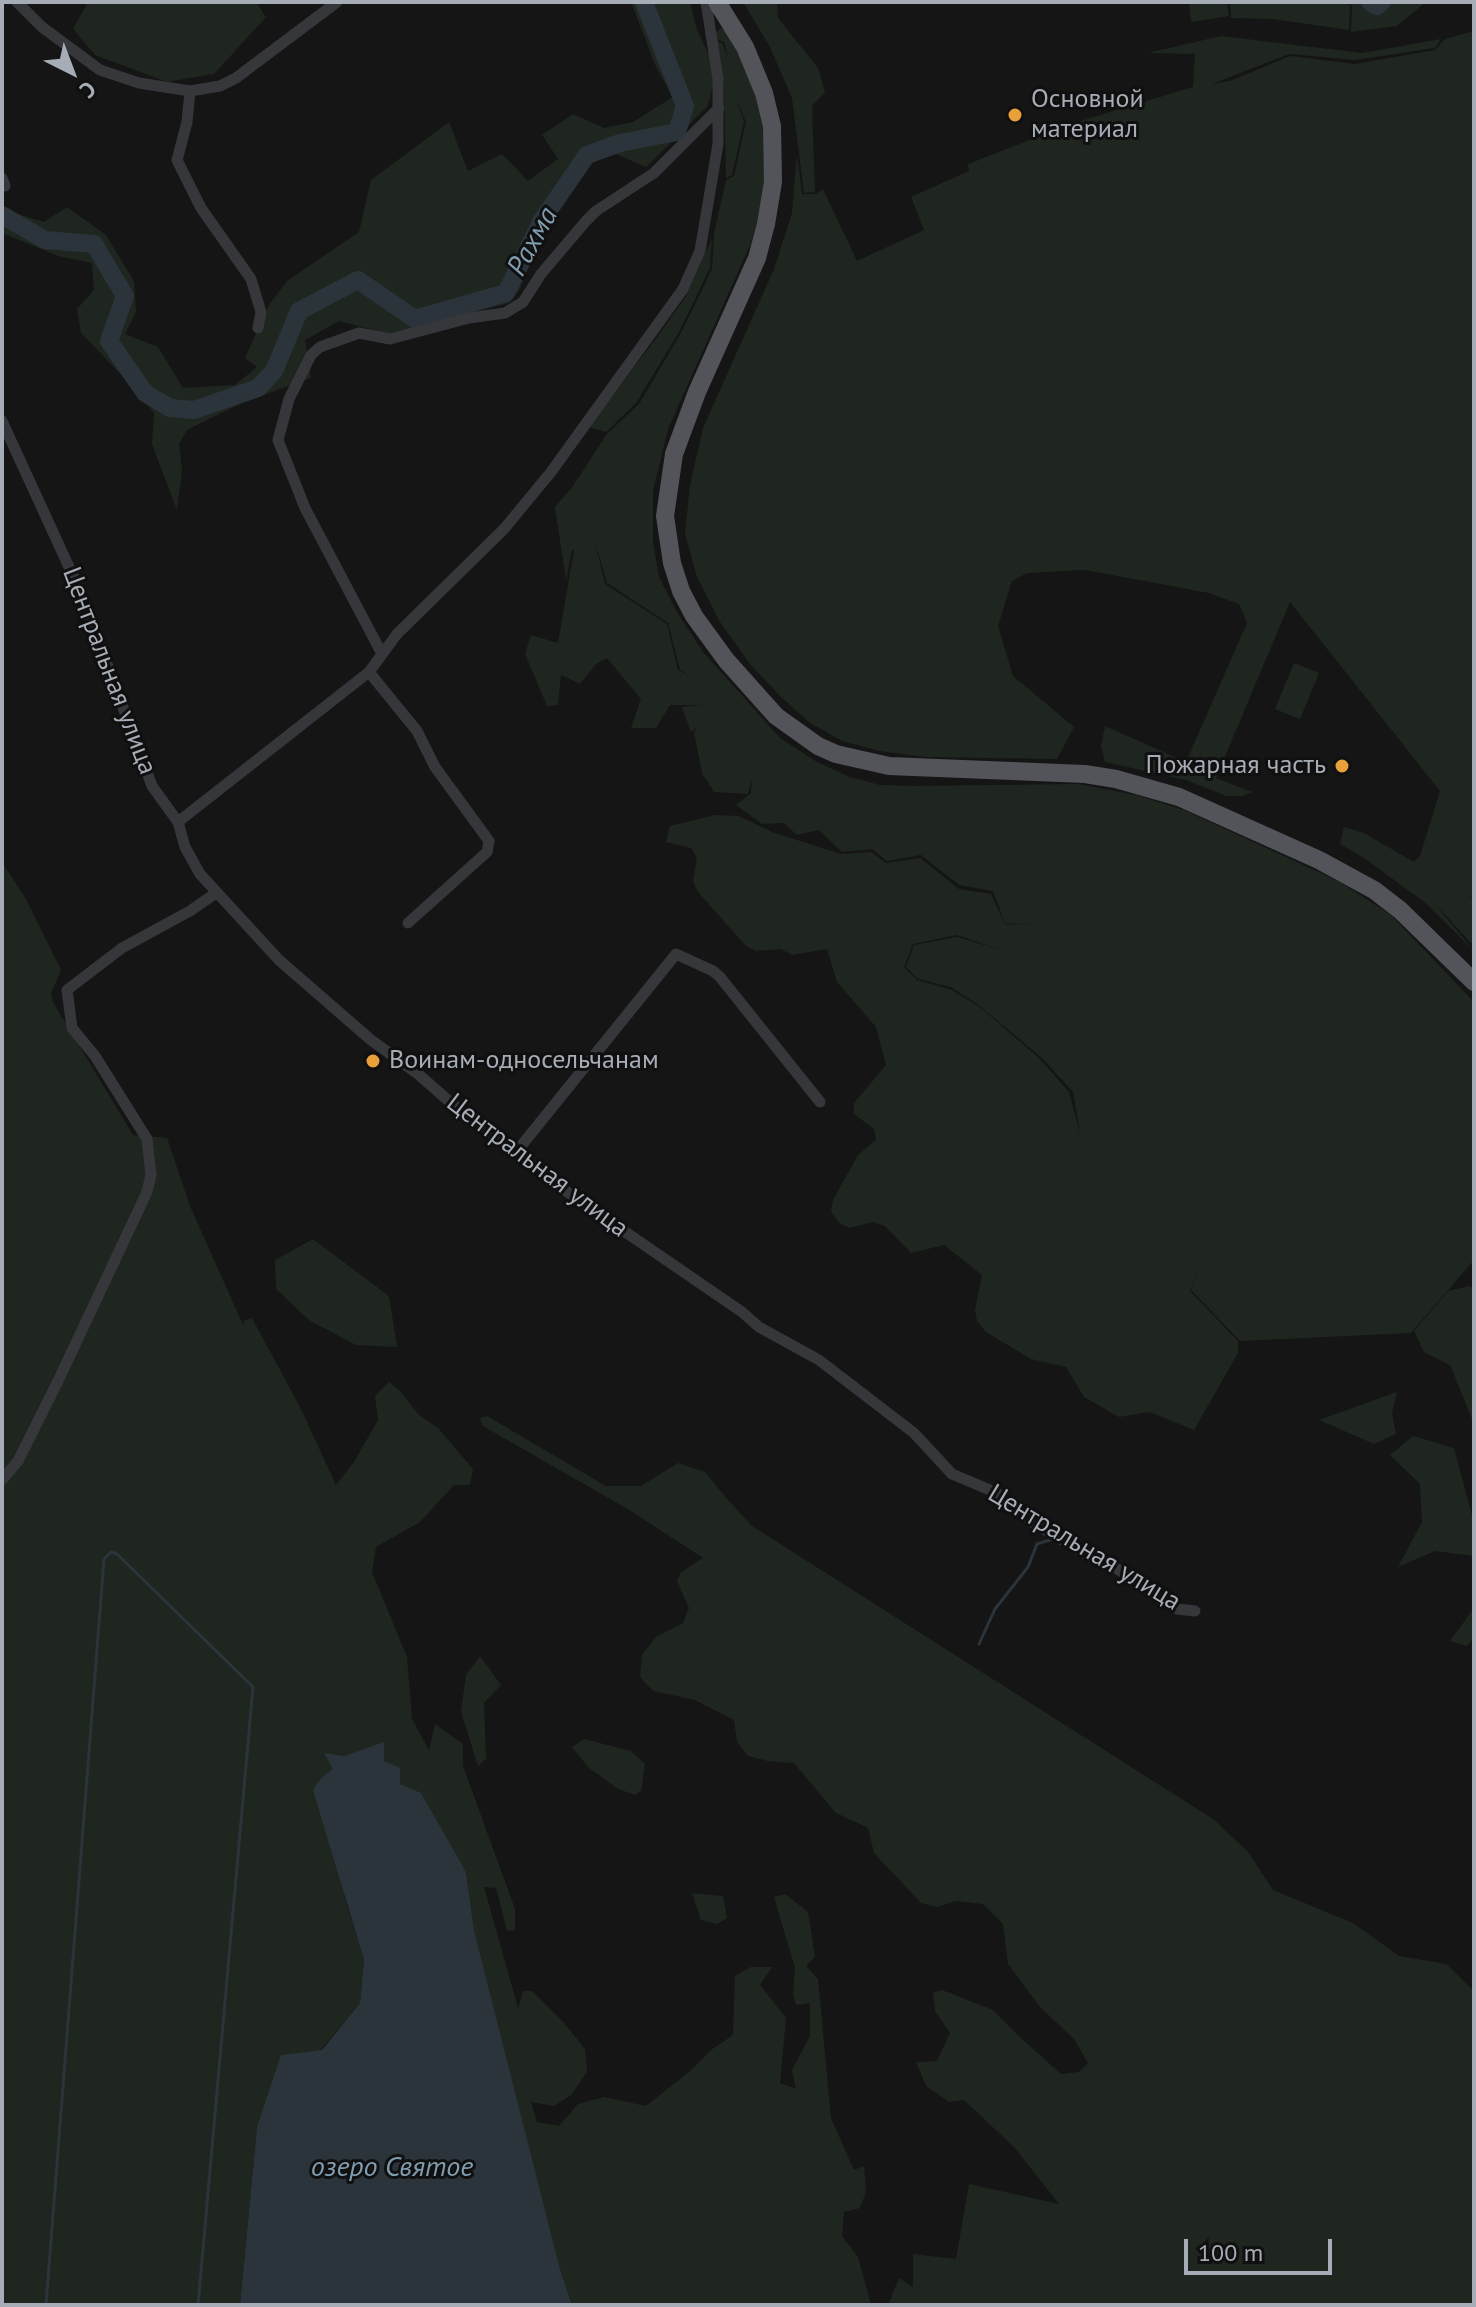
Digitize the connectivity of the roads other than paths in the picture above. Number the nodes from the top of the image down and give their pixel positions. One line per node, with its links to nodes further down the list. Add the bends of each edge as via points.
1 (17, 2): 5 (street, via 100,70)
2 (337, 2): 5 (street, via 236,78)
3 (706, 2): 6 (street)
4 (717, 2): 14 (main road, via 745,47 764,93 772,126 773,182 757,258 674,454 665,516 681,591 726,660 776,716 836,754 889,766 1085,774 1179,797 1374,890)
5 (190, 91): 7 (street, via 177,160 201,208 251,279 261,312)
6 (719, 108): 9 (street, via 706,225 683,289 524,507); 9 (street, via 654,173 596,211 523,302 505,313 390,339 359,333 311,355 289,399 278,440 305,508)
7 (258, 328)
8 (2, 421): 11 (street, Центральная улица, via 80,591 152,786)
9 (381, 652): 10 (street)
10 (369, 672): 11 (street); 13 (street, via 417,731 435,767 489,841 487,852)
11 (178, 822): 12 (street, Центральная улица, via 185,847)
12 (216, 893): 16 (street, Центральная улица, via 279,960 371,1040); 17 (street, via 122,948 67,990 72,1028 147,1139 151,1175 58,1381 18,1461)
13 (408, 923)
14 (1474, 982)
15 (820, 1102): 16 (street, via 720,977 676,954)
16 (517, 1151): 18 (street, Центральная улица, via 759,1327 819,1360 914,1433 952,1474 997,1493 1032,1522 1177,1609)
17 (2, 1480)
18 (1195, 1611)

